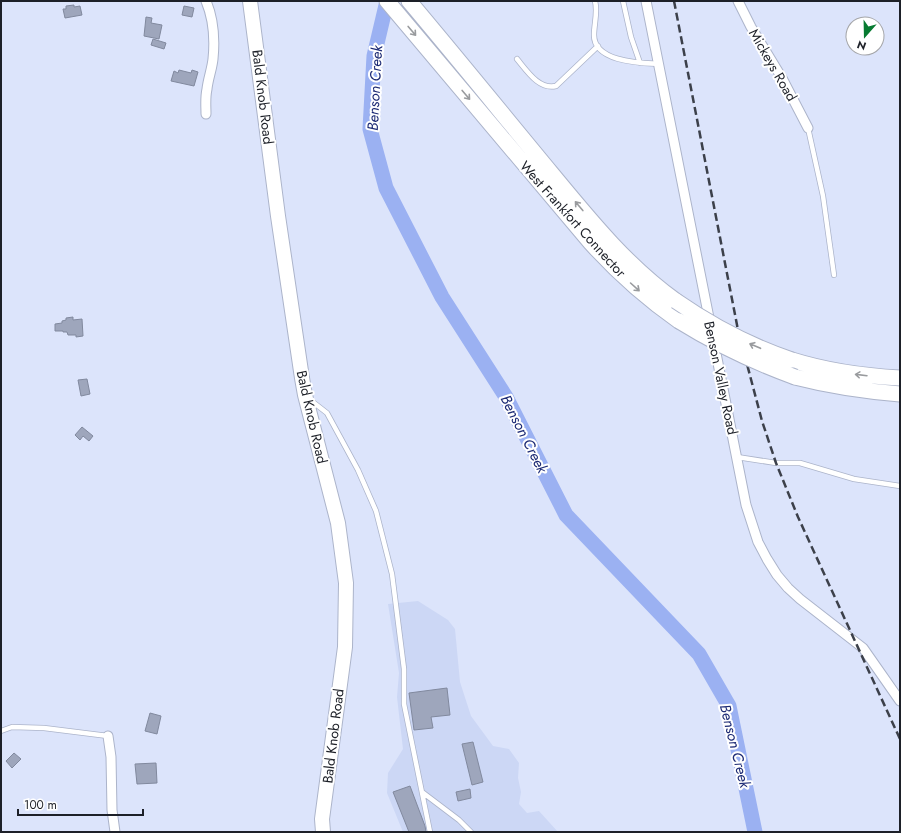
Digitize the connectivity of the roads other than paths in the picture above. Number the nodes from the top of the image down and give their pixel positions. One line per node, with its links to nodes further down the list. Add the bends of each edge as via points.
1 (206, 1): 13 (street, via 214,32 213,61 206,91)
2 (250, 1): 18 (main road, Bald Knob Road)
3 (387, 1): 17 (highway, West Frankfort Connector, one-way to 17, bridge, via 606,260 678,321 741,356 795,377 853,390)
4 (409, 1): 16 (highway, West Frankfort Connector, one-way to 4, bridge, via 850,374 792,360 731,335 661,291 600,231)
5 (595, 1): 9 (lane, via 594,35)
6 (623, 1): 11 (lane)
7 (646, 1): 12 (street, Benson Valley Road)
8 (738, 1): 14 (street, Mickeys Road)
9 (598, 46): 10 (lane, via 556,86 550,88 535,80); 11 (lane, via 612,57)
10 (517, 60)
11 (640, 63): 12 (lane)
12 (659, 64): 19 (street, Benson Valley Road)
13 (206, 114)
14 (808, 128): 15 (lane, via 823,196)
15 (834, 275)
16 (900, 378)
17 (900, 394)
18 (305, 395): 24 (lane, via 327,413 358,470 376,511 392,574 404,669 404,704); 26 (main road, Bald Knob Road, via 338,523 346,583 345,647 322,819)
19 (737, 457): 20 (lane, via 776,463 800,463 854,479); 21 (street, Benson Valley Road, via 751,524 776,575 800,599 863,648)
20 (900, 486)
21 (900, 701)
22 (1, 731): 23 (lane, via 12,727 44,728)
23 (108, 736): 25 (street)
24 (422, 792): 27 (lane); 28 (lane)
25 (115, 832)
26 (323, 832)
27 (430, 832)
28 (471, 832)

